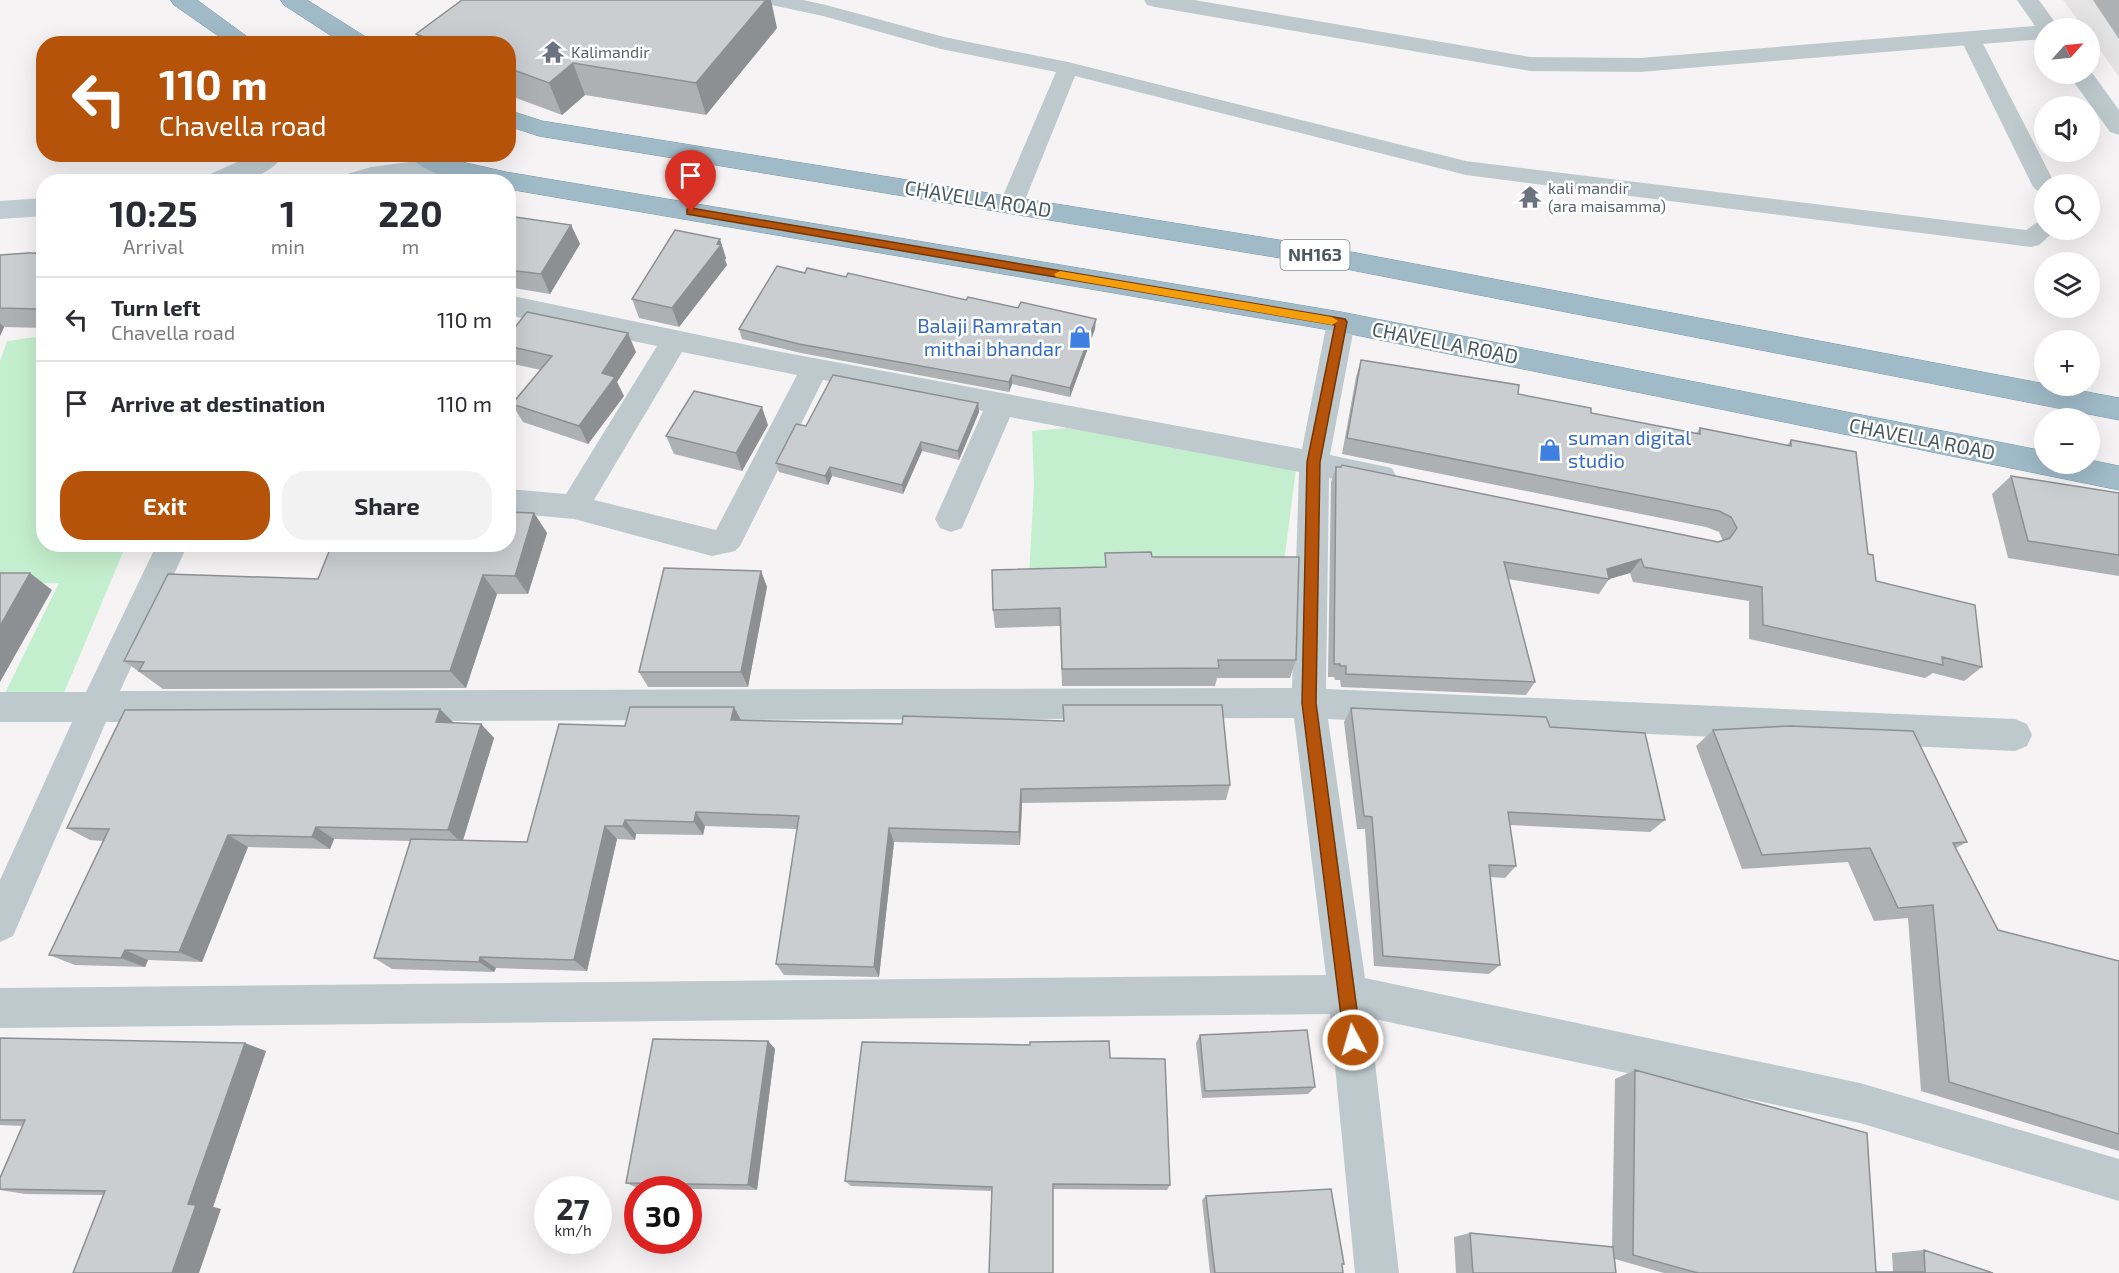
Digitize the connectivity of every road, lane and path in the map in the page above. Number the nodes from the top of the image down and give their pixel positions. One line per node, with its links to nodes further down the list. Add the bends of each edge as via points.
1 (182, 0): 8 (highway)
2 (292, 0): 9 (highway)
3 (774, 0): 11 (lane, via 941,43)
4 (1155, 0): 10 (street, via 1530,64 1640,65)
5 (2028, 0): 6 (street)
6 (2041, 18)
7 (2034, 33): 10 (street)
8 (234, 36)
9 (348, 36)
10 (1970, 38): 21 (lane)
11 (1068, 68): 23 (lane); 26 (lane, via 1466,168)
12 (2087, 84): 14 (street)
13 (516, 121): 23 (highway, CHAVELLA ROAD / NH163, via 539,128)
14 (2119, 127)
15 (262, 162): 18 (main road)
16 (423, 162): 19 (main road)
17 (438, 162): 20 (highway, CHAVELLA ROAD)
18 (235, 174)
19 (376, 174)
20 (484, 174)
21 (2038, 174)
22 (516, 182): 28 (highway, CHAVELLA ROAD)
23 (1011, 205): 32 (highway, CHAVELLA ROAD / NH163, via 1341,259)
24 (36, 208): 25 (main road)
25 (0, 210)
26 (2034, 237)
27 (516, 307): 29 (street)
28 (1341, 322): 33 (street); 34 (highway, CHAVELLA ROAD)
29 (675, 340): 30 (street); 37 (street)
30 (815, 368): 31 (street); 37 (street, via 724,542 712,543)
31 (1001, 404): 33 (street); 38 (street)
32 (2119, 409)
33 (1314, 462): 35 (street); 40 (street)
34 (2119, 478)
35 (1406, 481)
36 (516, 502): 37 (street)
37 (574, 507)
38 (951, 519)
39 (169, 552): 41 (street)
40 (1309, 703): 41 (street); 43 (street); 45 (street)
41 (96, 706): 42 (street); 44 (street)
42 (0, 707)
43 (2015, 735)
44 (0, 923)
45 (1348, 994): 46 (street); 47 (street); 48 (street)
46 (0, 1008)
47 (2119, 1180)
48 (1377, 1273)

